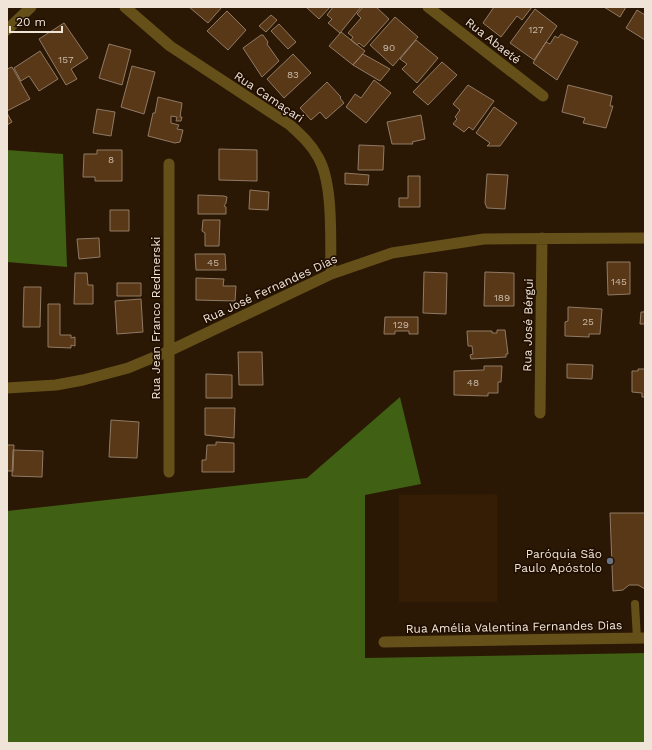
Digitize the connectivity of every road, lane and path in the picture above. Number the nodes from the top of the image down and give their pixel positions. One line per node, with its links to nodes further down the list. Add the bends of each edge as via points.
1 (31, 7): 4 (street)
2 (125, 7): 9 (street, Rua Camaçari, via 170,46 290,125 308,141 325,175 330,210)
3 (428, 7): 5 (street, Rua Abaeté)
4 (7, 30)
5 (543, 96)
6 (169, 164): 10 (street, Rua Jean Franco Redmerski)
7 (542, 238): 8 (street, Rua José Fernandes Dias); 9 (street, Rua José Fernandes Dias, via 484,238 421,247 392,253); 12 (street, Rua José Bérgui)
8 (645, 238)
9 (331, 274): 10 (street, Rua José Fernandes Dias)
10 (169, 351): 11 (street, Rua José Fernandes Dias, via 104,376 56,385); 13 (street, Rua Jean Franco Redmerski)
11 (7, 388)
12 (540, 413)
13 (168, 472)
14 (635, 604): 15 (lane)
15 (641, 639): 16 (street, Rua Amélia Valentina Fernandes Dias)
16 (384, 642)

